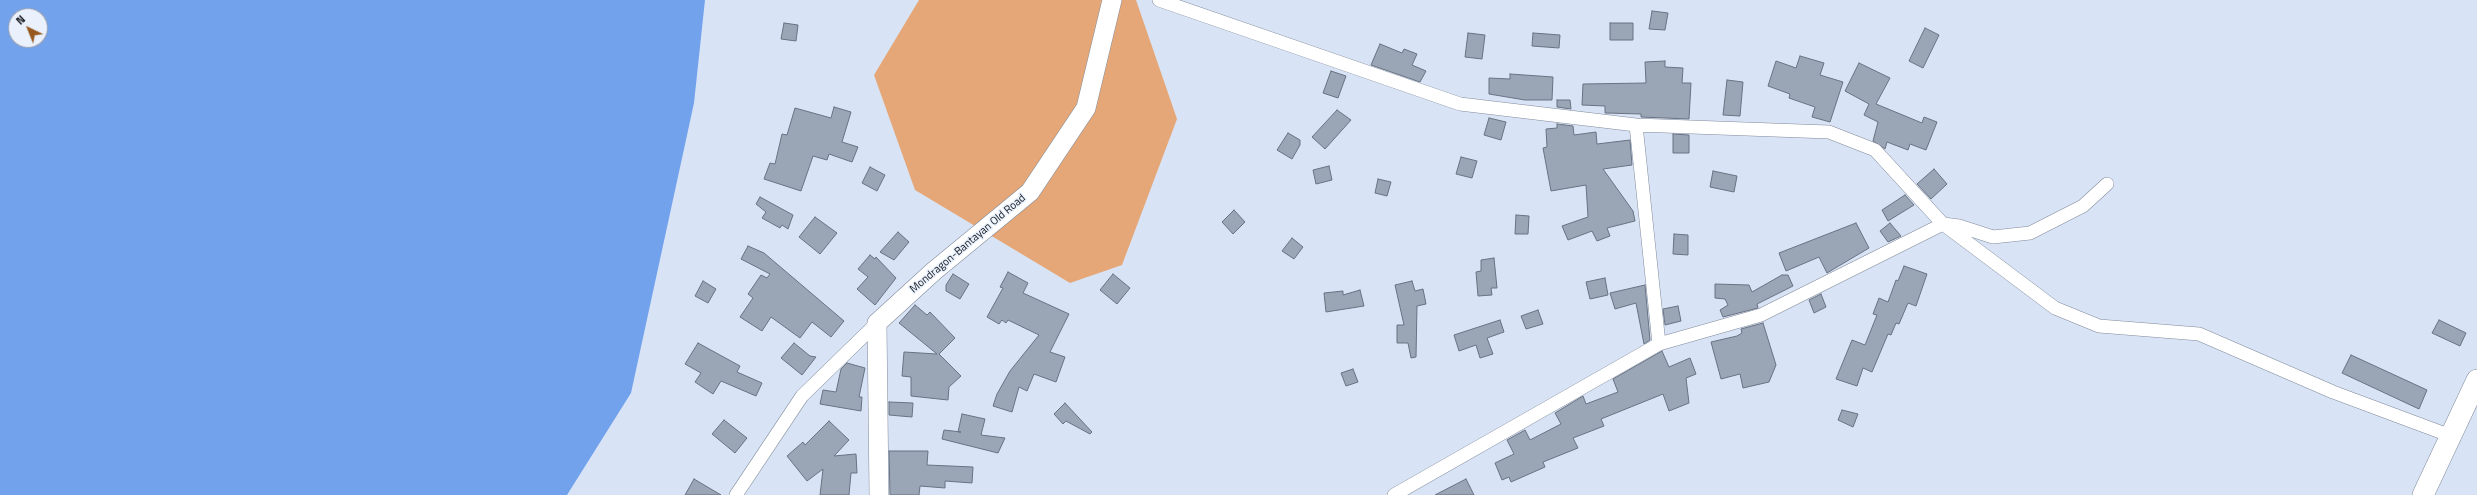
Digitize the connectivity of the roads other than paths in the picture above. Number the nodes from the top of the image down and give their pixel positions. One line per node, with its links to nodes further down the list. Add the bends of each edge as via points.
1 (1112, 0): 6 (street, Mondragon-Bantayan Old Road, via 1086,108 1030,192 934,271)
2 (1159, 0): 3 (street, via 1460,104)
3 (1636, 125): 5 (street, via 1829,132 1874,150); 7 (street)
4 (2106, 184): 5 (street, via 2083,206 2030,233 1993,237 1959,226)
5 (1943, 224): 7 (street, via 1761,316); 9 (street, via 2055,308 2099,326 2199,334 2333,392)
6 (877, 323): 10 (street, via 802,396); 11 (street)
7 (1659, 344): 12 (street)
8 (2477, 380): 9 (main road)
9 (2451, 436): 13 (main road)
10 (736, 495)
11 (879, 495)
12 (1394, 495)
13 (2423, 495)

